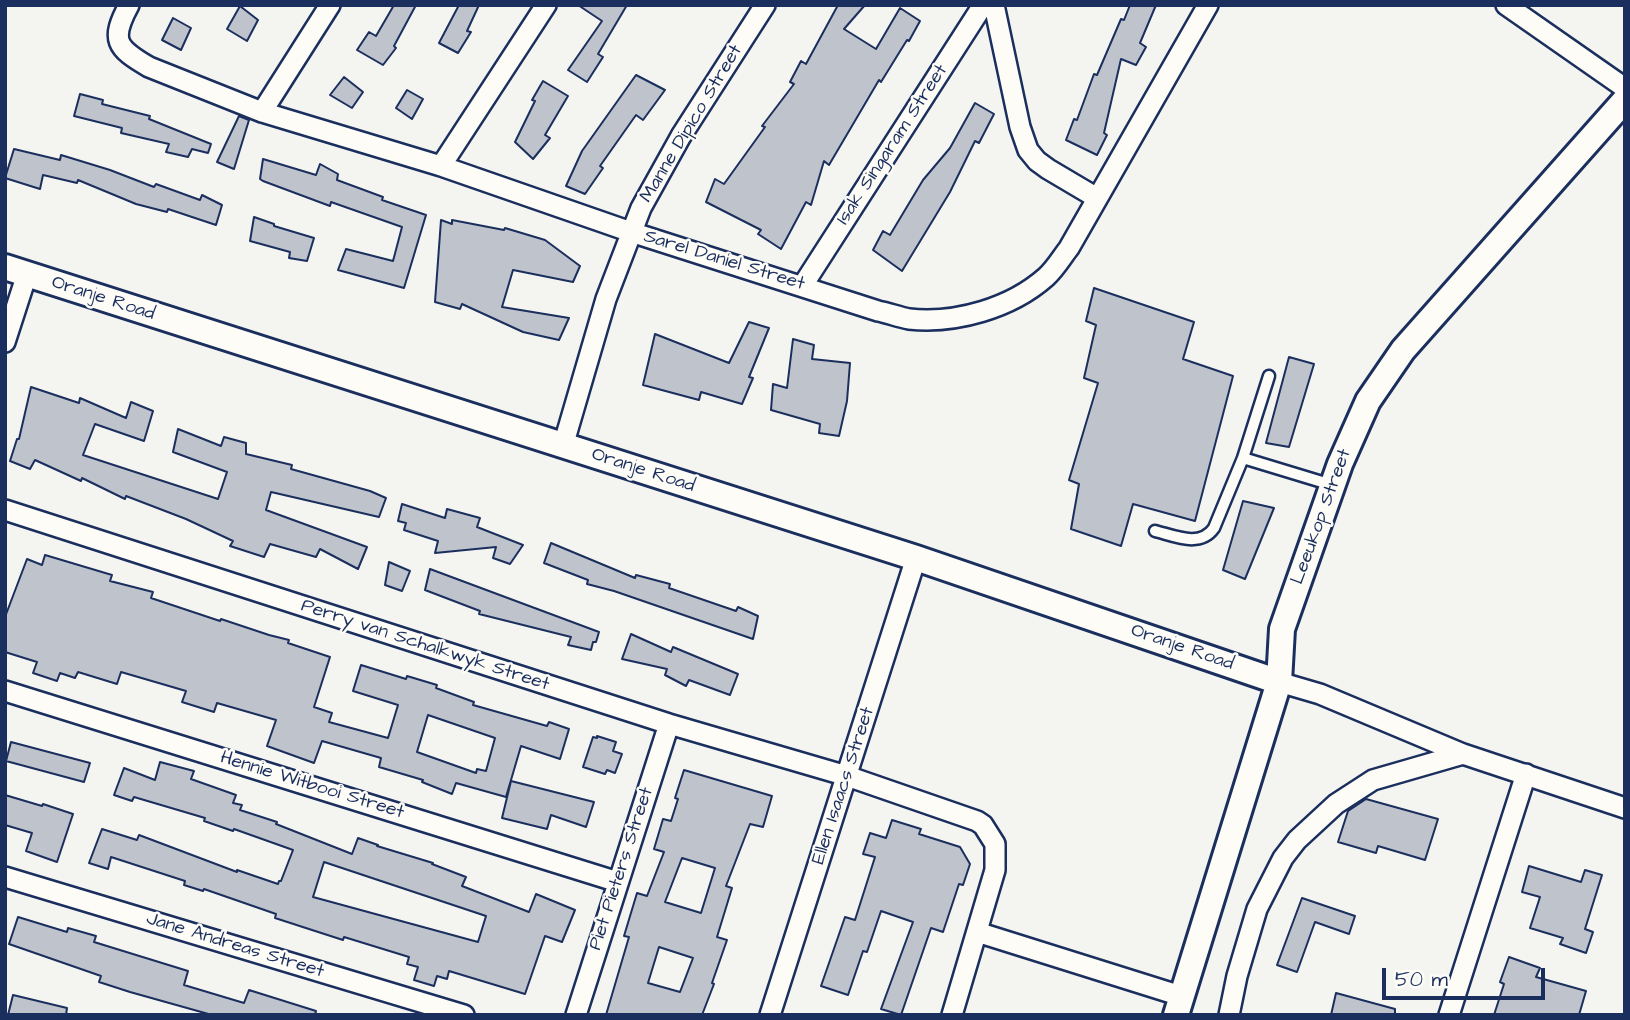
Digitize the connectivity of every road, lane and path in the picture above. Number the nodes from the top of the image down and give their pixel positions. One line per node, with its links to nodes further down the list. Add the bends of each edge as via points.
1 (130, 5): 9 (street); 12 (street, Sarel Daniel Street, via 117,31 134,58)
2 (330, 5): 12 (street)
3 (546, 5): 13 (street)
4 (765, 5): 15 (street, Manne Dipico Street, via 681,136)
5 (982, 5): 17 (street, Isak Singaram Street)
6 (995, 5): 14 (street, via 1028,150 1048,169)
7 (1208, 5): 14 (street, Sarel Daniel Street)
8 (1506, 5): 10 (street)
9 (107, 49)
10 (1625, 88)
11 (1625, 100): 22 (street, Leeukop Street, via 1403,350 1368,401)
12 (262, 112): 13 (street, Sarel Daniel Street)
13 (441, 166): 15 (street, Sarel Daniel Street)
14 (1097, 198): 17 (street, Sarel Daniel Street, via 1048,275 988,310 953,318 908,319)
15 (631, 232): 17 (street, Sarel Daniel Street); 20 (street, Manne Dipico Street, via 606,299)
16 (16, 271): 18 (street); 20 (street, Oranje Road)
17 (803, 285)
18 (5, 342)
19 (1269, 376): 21 (lane)
20 (563, 446): 25 (street, Oranje Road)
21 (1243, 458): 22 (lane); 24 (lane, via 1208,536 1187,540)
22 (1333, 486): 26 (street, Leeukop Street, via 1282,629)
23 (5, 510): 28 (street, Perry van Schalkwyk Street)
24 (1155, 531)
25 (916, 558): 26 (street, Oranje Road); 31 (street, Ellen Isaacs Street)
26 (1279, 682): 29 (street, via 1320,694); 36 (street, Leeukop Street)
27 (5, 691): 34 (street, Hennie Witbooi Street)
28 (669, 724): 31 (street, Perry van Schalkwyk Street); 34 (street, Piet Pieters Street)
29 (1463, 754): 30 (street); 41 (street, via 1373,780 1336,803 1297,840 1257,909)
30 (1526, 774): 32 (street); 42 (street)
31 (847, 776): 35 (street, Perry van Schalkwyk Street, via 984,825 995,844 996,860); 39 (street, Ellen Isaacs Street)
32 (1625, 808)
33 (5, 877): 37 (street, Jane Andreas Street)
34 (618, 882): 38 (street, Piet Pieters Street)
35 (977, 932): 36 (street); 40 (street)
36 (1178, 1006)
37 (464, 1015)
38 (576, 1015)
39 (770, 1015)
40 (952, 1015)
41 (1229, 1015)
42 (1449, 1015)

